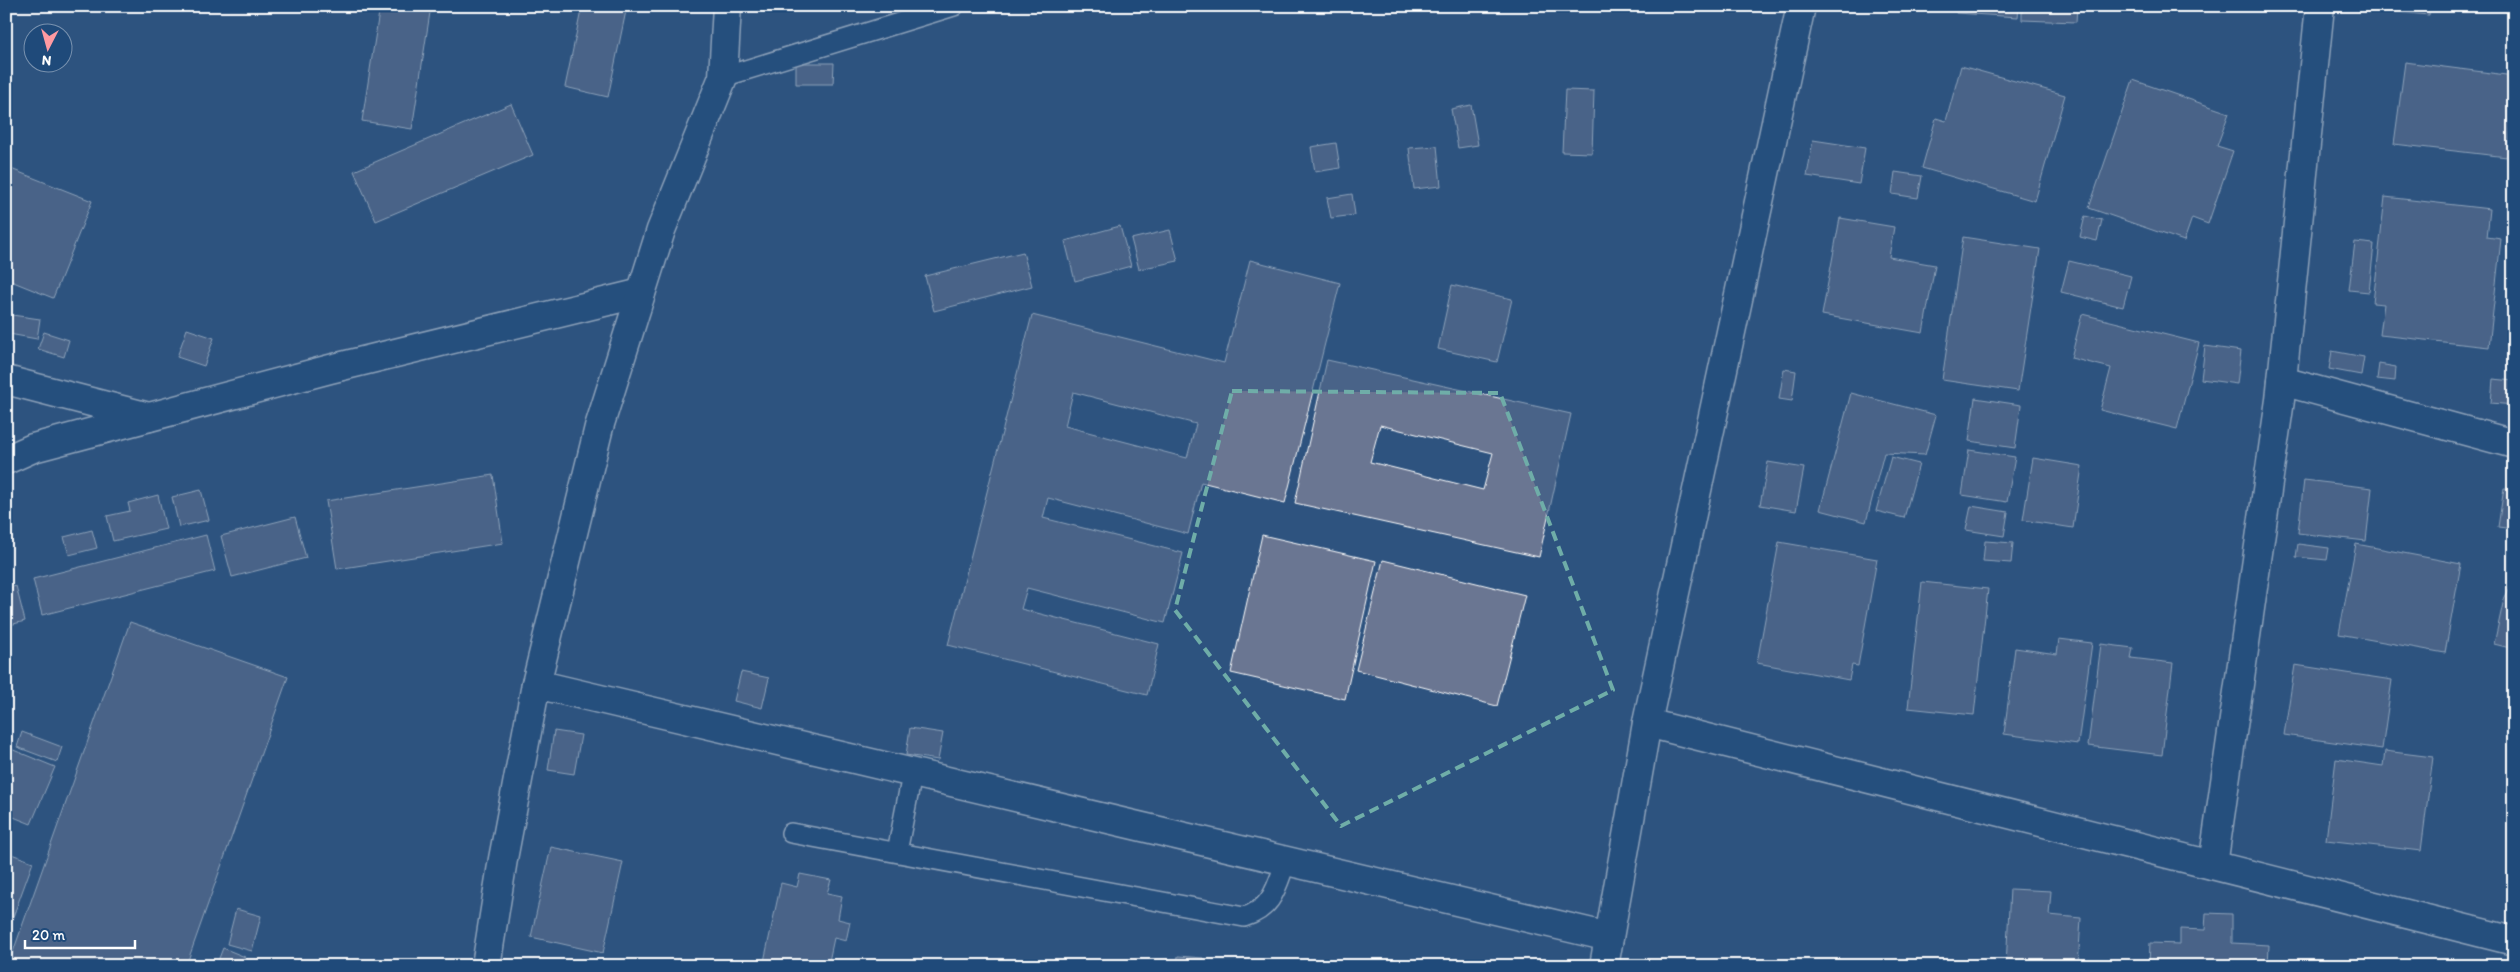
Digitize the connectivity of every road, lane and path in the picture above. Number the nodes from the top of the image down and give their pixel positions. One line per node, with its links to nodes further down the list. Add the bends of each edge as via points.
1 (728, 6): 5 (street)
2 (954, 6): 5 (lane)
3 (1801, 6): 13 (street)
4 (2320, 6): 8 (street)
5 (723, 77): 6 (street, via 661,230)
6 (641, 293): 9 (street); 12 (street, via 599,427)
7 (6, 380): 9 (street)
8 (2282, 381): 10 (street); 18 (street)
9 (150, 417): 11 (street, via 33,448)
10 (2514, 444)
11 (6, 460)
12 (536, 684): 14 (street); 21 (street)
13 (1647, 722): 18 (street); 19 (street)
14 (912, 774): 16 (lane); 17 (street)
15 (791, 833): 16 (lane)
16 (897, 852): 17 (lane, via 1244,917 1256,913 1274,896)
17 (1286, 861): 19 (street)
18 (2213, 865): 20 (street)
19 (1609, 937): 22 (street)
20 (2514, 941)
21 (486, 966)
22 (1604, 966)

